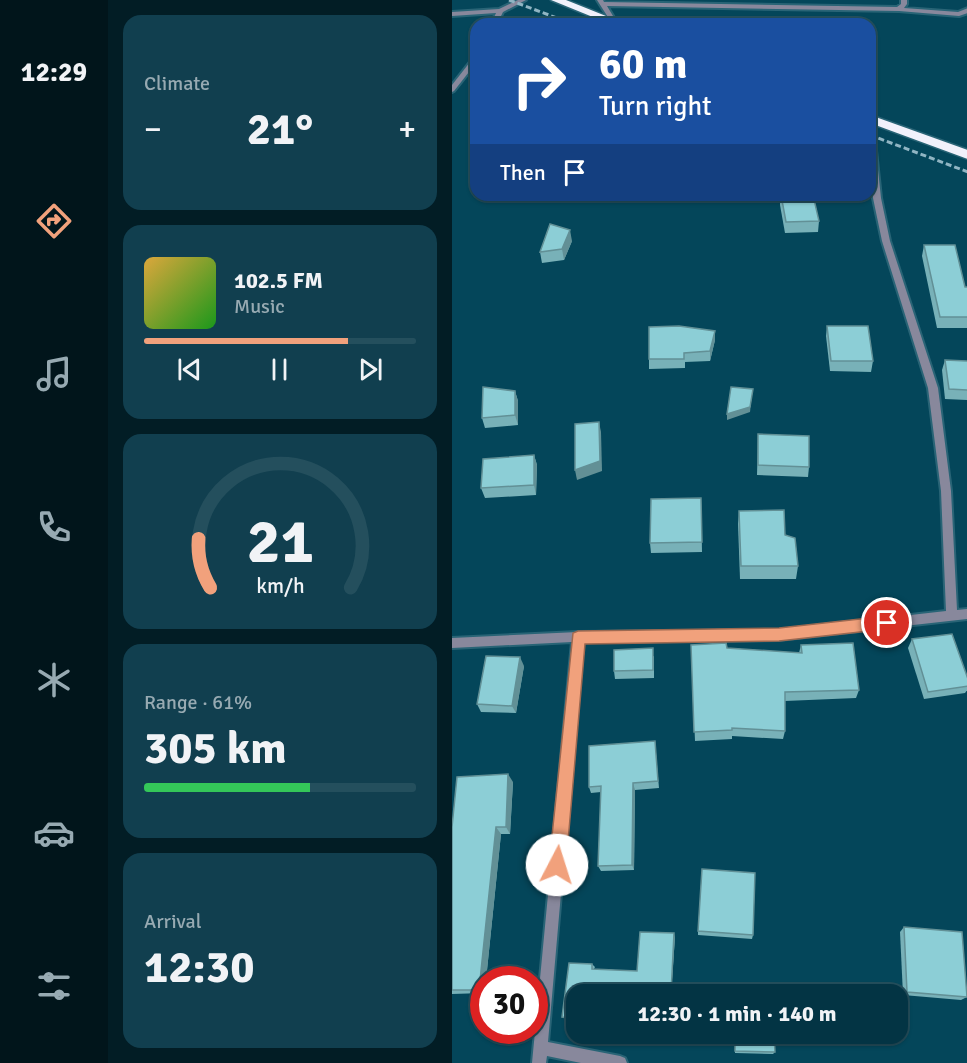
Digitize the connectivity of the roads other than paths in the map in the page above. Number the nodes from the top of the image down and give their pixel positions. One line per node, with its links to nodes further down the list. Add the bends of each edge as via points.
1 (523, 0): 7 (street)
2 (556, 0): 10 (highway)
3 (904, 0): 5 (street)
4 (600, 2): 5 (street); 11 (street)
5 (899, 9): 6 (street, via 959,14)
6 (968, 10)
7 (500, 11): 8 (street); 9 (street)
8 (452, 14)
9 (497, 18)
10 (604, 18)
11 (613, 18)
12 (470, 66): 13 (street)
13 (452, 90)
14 (876, 121): 15 (highway)
15 (968, 155)
16 (876, 189): 18 (street, via 886,241 933,388 946,491)
17 (968, 614): 18 (street)
18 (952, 616): 19 (street, via 779,635)
19 (578, 637): 20 (street); 21 (street)
20 (452, 643)
21 (540, 1055): 22 (street)
22 (620, 1063)

